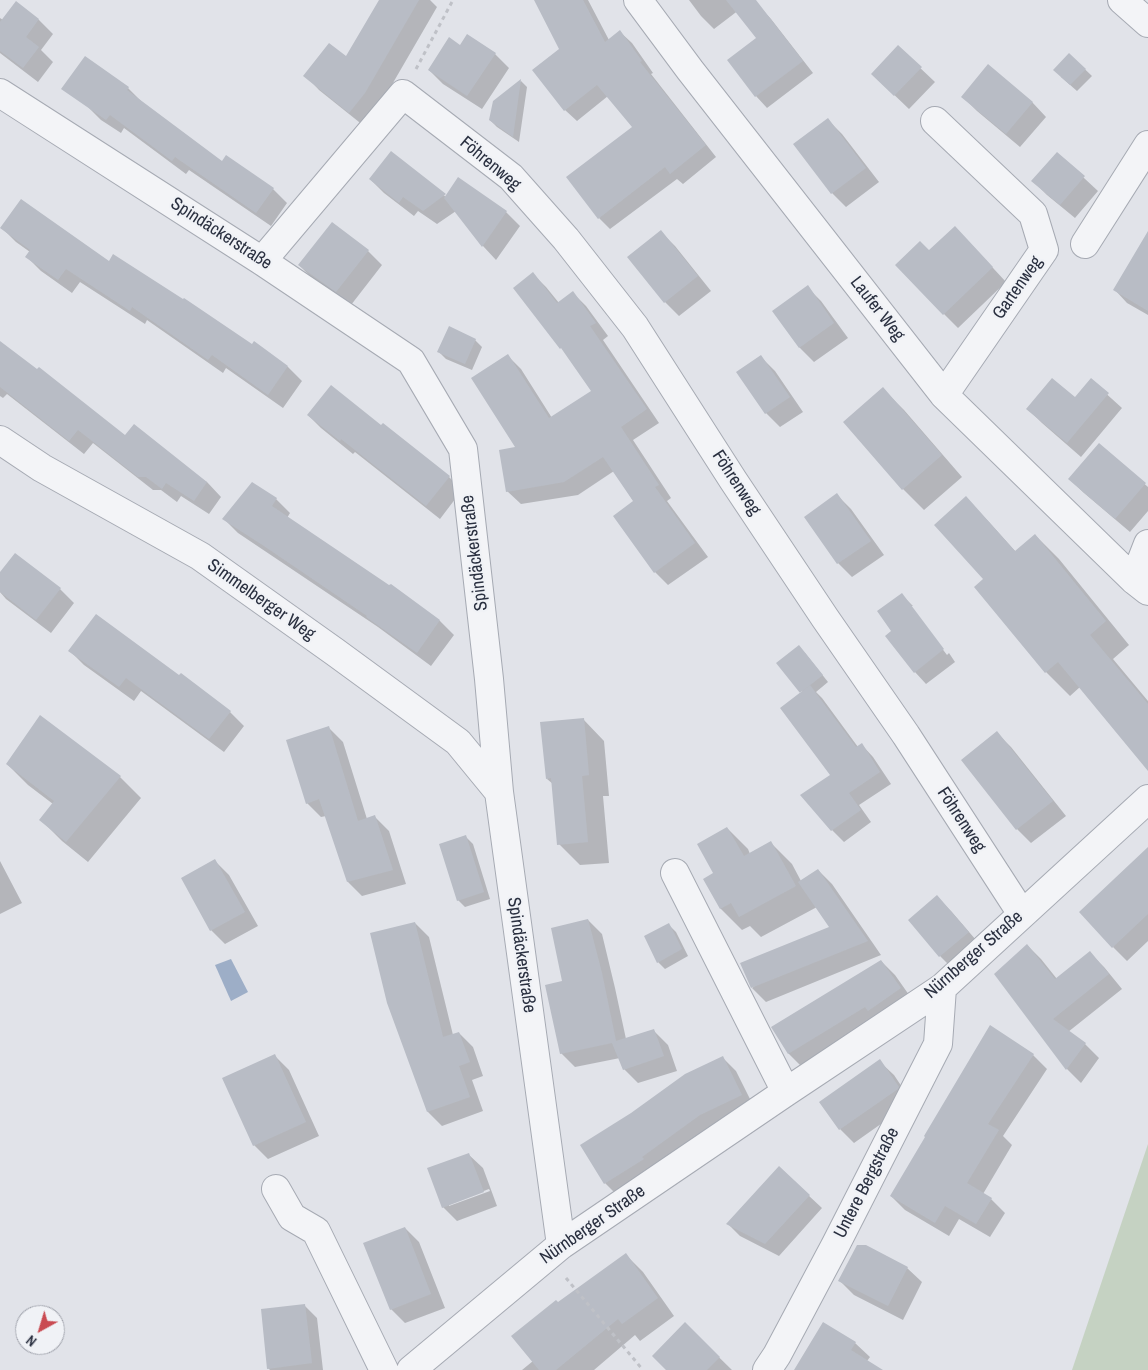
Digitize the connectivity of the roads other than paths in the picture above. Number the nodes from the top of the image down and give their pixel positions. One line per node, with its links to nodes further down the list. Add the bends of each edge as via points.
1 (638, 0): 9 (street, Laufer Weg)
2 (1122, 0): 3 (street)
3 (1148, 23)
4 (0, 92): 8 (street, Spindäckerstraße)
5 (935, 121): 9 (street, Gartenweg, via 1033,214 1044,250)
6 (1148, 145): 7 (street)
7 (1085, 244)
8 (262, 260): 13 (street, Spindäckerstraße, via 411,361 463,449); 16 (street, Föhrenweg, via 403,94 511,177 566,239 635,327)
9 (944, 395): 12 (street, Laufer Weg)
10 (0, 440): 13 (street, Simmelberger Weg, via 42,468 200,556 458,742)
11 (1148, 544): 12 (street)
12 (1141, 586)
13 (499, 792): 20 (street, Spindäckerstraße)
14 (1148, 799): 16 (street, Nürnberger Straße)
15 (675, 873): 18 (street)
16 (1022, 914): 17 (street, Nürnberger Straße)
17 (942, 988): 18 (street, Nürnberger Straße); 23 (street, Untere Bergstraße, via 938,1044 836,1244)
18 (786, 1092): 20 (street, Nürnberger Straße)
19 (276, 1189): 21 (street, via 292,1217 316,1231)
20 (554, 1250): 22 (street, Nürnberger Straße)
21 (384, 1370)
22 (411, 1370)
23 (767, 1370)

